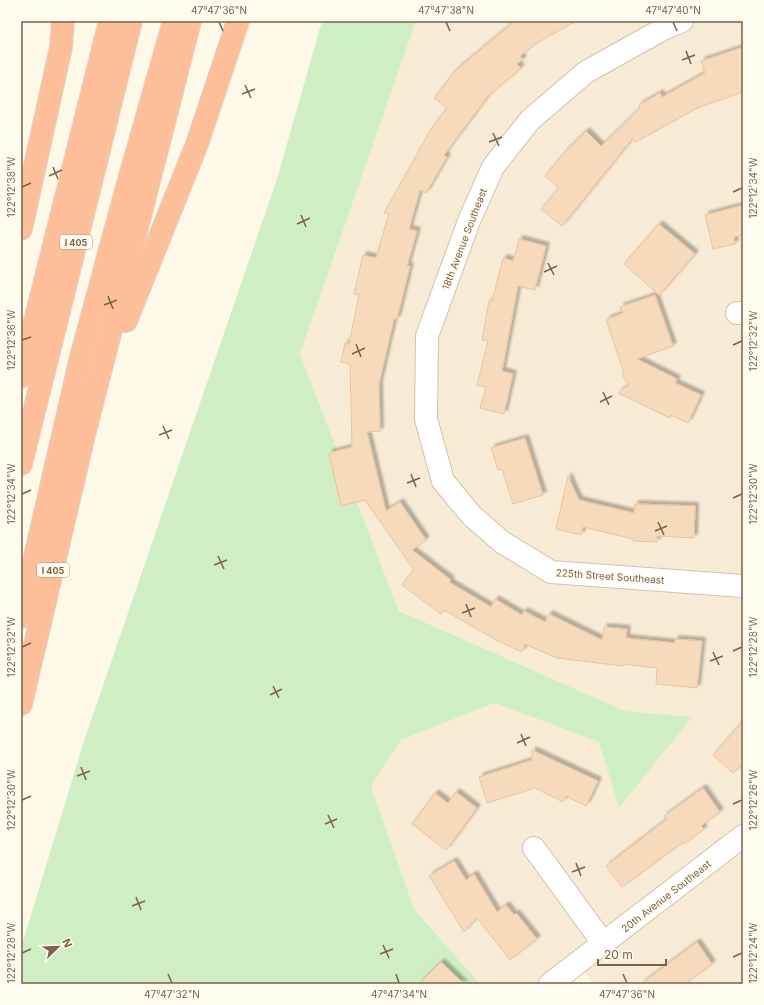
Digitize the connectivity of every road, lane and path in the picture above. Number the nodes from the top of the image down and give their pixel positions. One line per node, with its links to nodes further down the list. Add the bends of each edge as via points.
1 (63, 21): 9 (highway)
2 (67, 21): 9 (highway)
3 (110, 21): 12 (highway, I 405)
4 (131, 21): 14 (highway, I 405)
5 (174, 21): 16 (highway, I 405, via 81,357)
6 (190, 21): 13 (highway, I 405)
7 (238, 21): 13 (highway, via 197,144 119,338)
8 (682, 21): 11 (street, 18th Avenue Southeast, via 586,72 530,120 493,167 469,221)
9 (60, 47): 10 (highway)
10 (21, 229)
11 (428, 336): 15 (street, 225th Street Southeast, via 426,419 443,481 472,516 502,542 551,572)
12 (21, 377)
13 (84, 435): 17 (highway, I 405)
14 (21, 464)
15 (743, 586)
16 (21, 617)
17 (21, 704)
18 (743, 836): 20 (street, 20th Avenue Southeast)
19 (534, 848): 20 (street)
20 (603, 943): 21 (street, 20th Avenue Southeast)
21 (550, 984)

